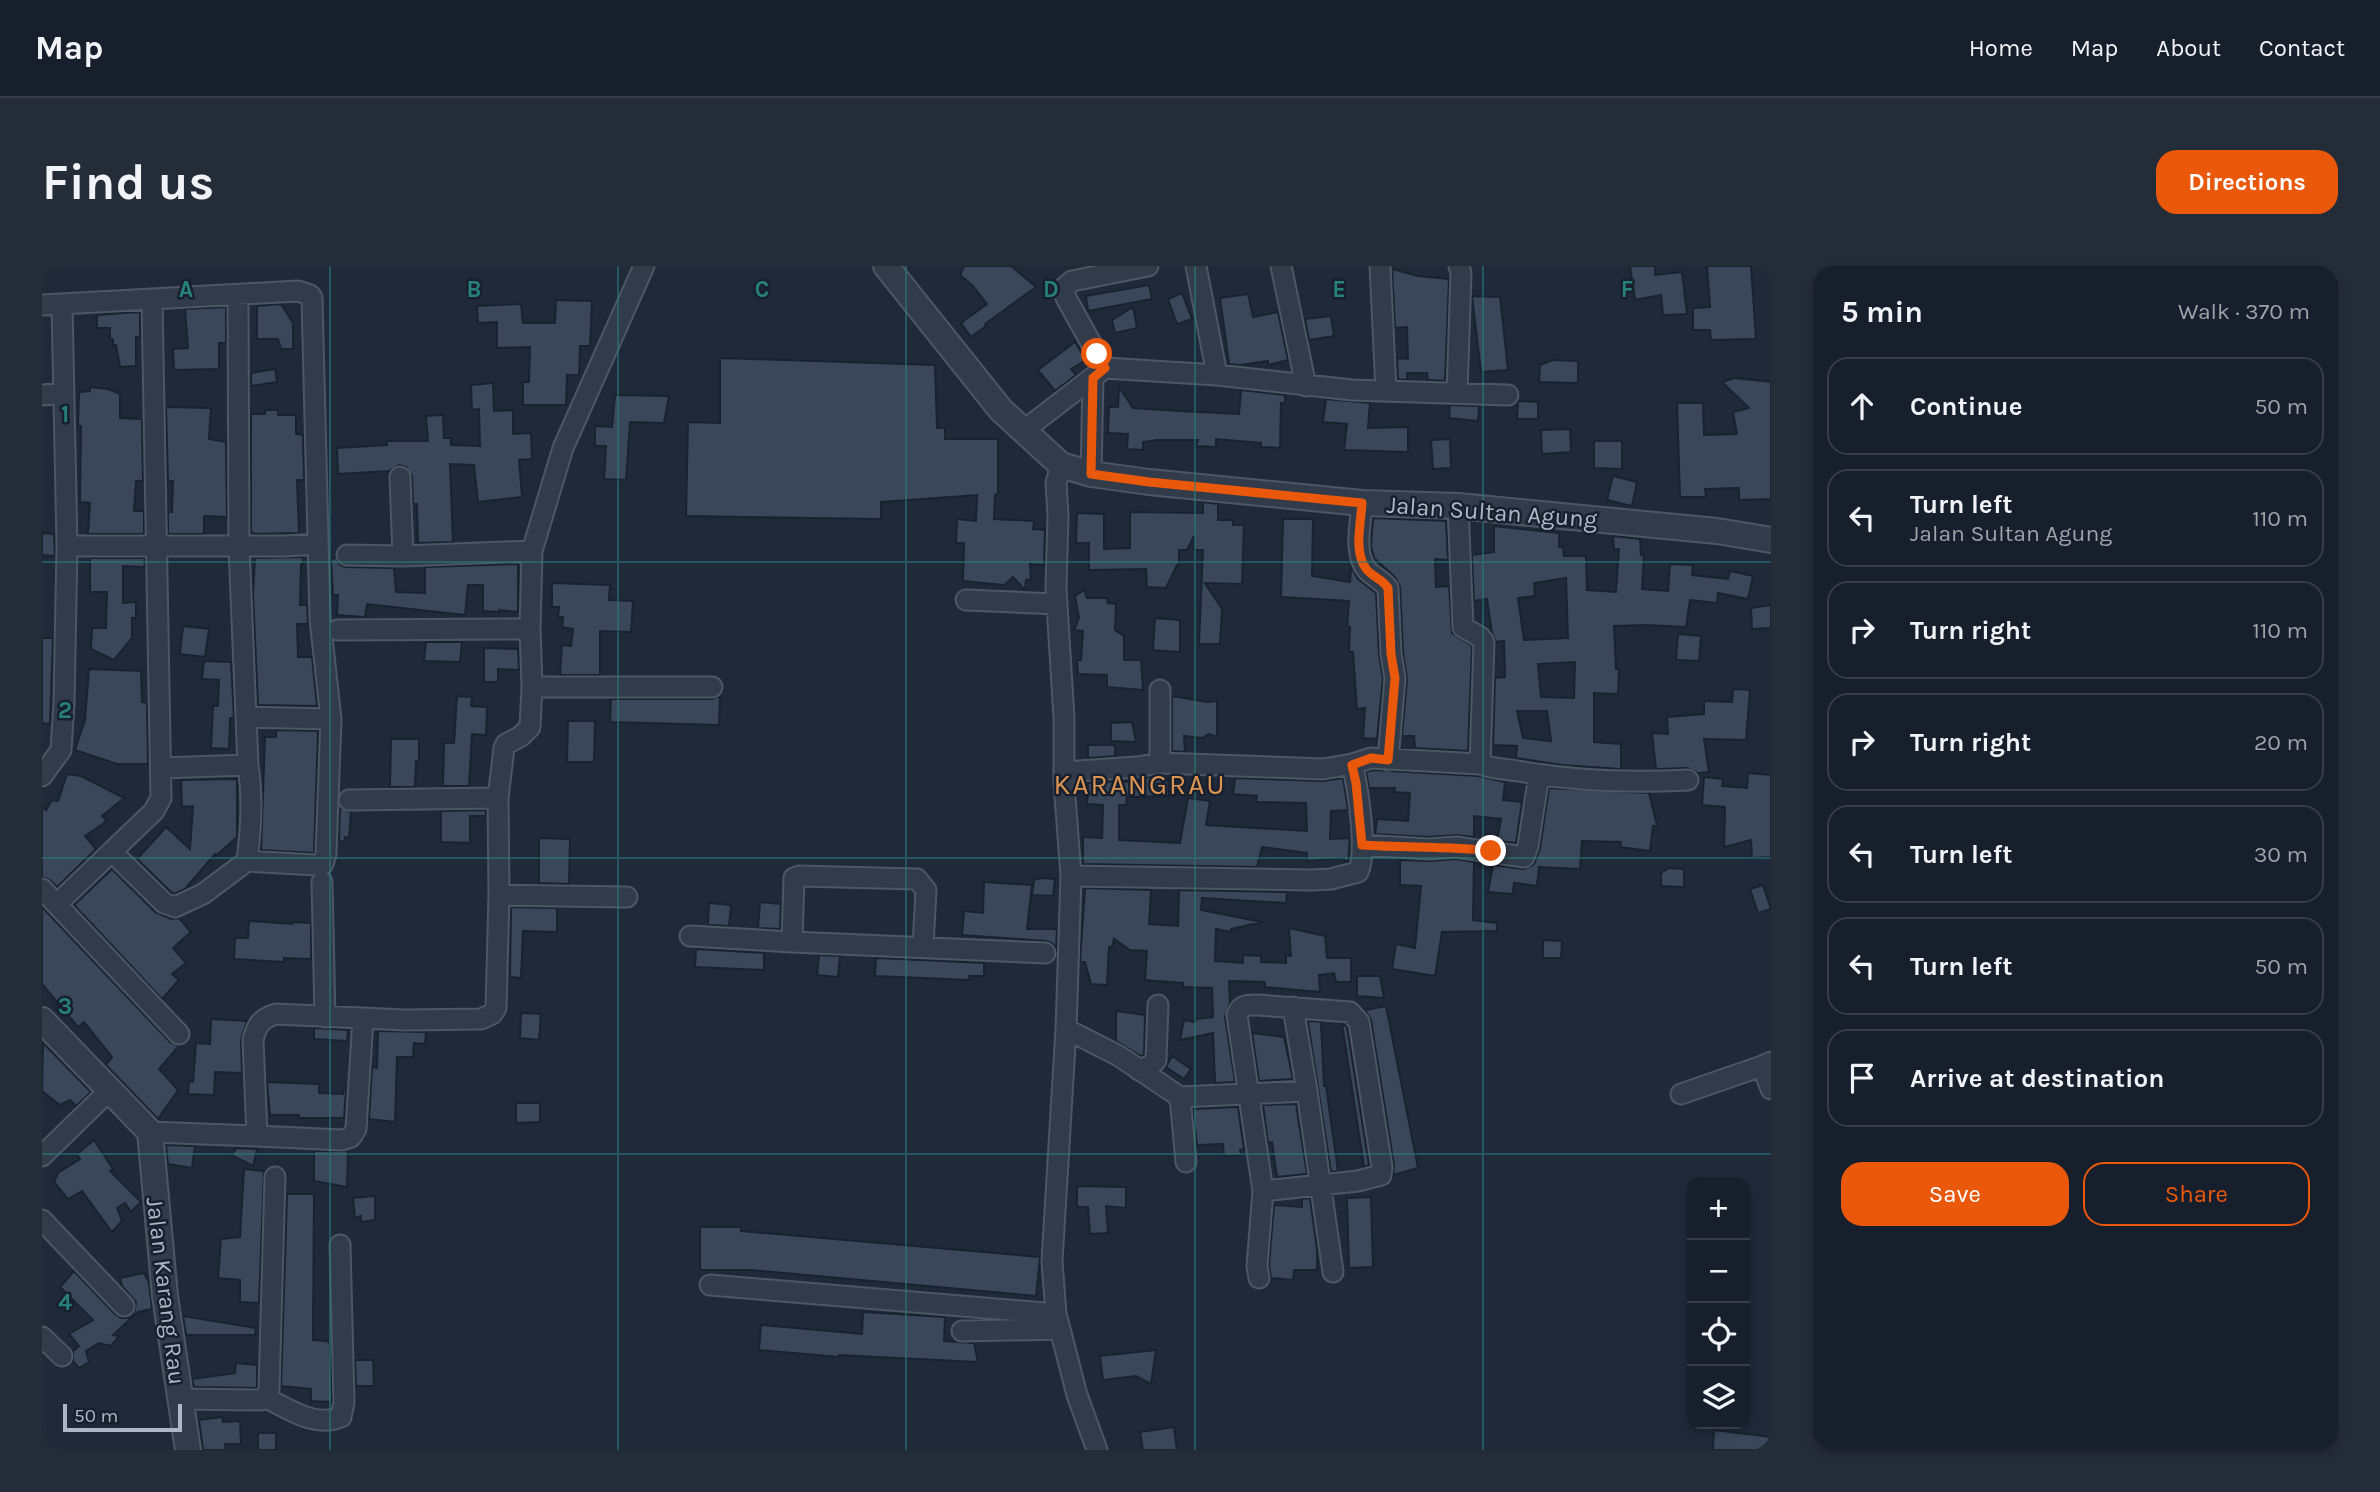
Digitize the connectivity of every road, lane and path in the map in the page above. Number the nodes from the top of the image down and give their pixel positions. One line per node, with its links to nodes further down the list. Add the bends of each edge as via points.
1 (644, 266): 31 (street, via 563,448)
2 (886, 266): 20 (street, Jalan Sultan Agung)
3 (1148, 266): 12 (street, via 1072,281 1065,288)
4 (1196, 266): 13 (street)
5 (1281, 266): 14 (street)
6 (1380, 266): 15 (street)
7 (1459, 266): 17 (street)
8 (238, 296): 9 (street); 27 (street, via 303,291 312,298); 30 (street)
9 (152, 299): 11 (street); 29 (street)
10 (42, 305): 11 (street)
11 (62, 305): 16 (street)
12 (1099, 373): 13 (street); 20 (street); 22 (street)
13 (1217, 375): 14 (street)
14 (1306, 386): 15 (street)
15 (1386, 390): 17 (street)
16 (64, 393): 18 (street); 28 (street)
17 (1457, 393): 19 (street)
18 (42, 395)
19 (1508, 395)
20 (1023, 431): 21 (street, Jalan Sultan Agung)
21 (1061, 465): 22 (street, Jalan Sultan Agung); 35 (street, via 1056,483)
22 (1091, 474): 24 (street, Jalan Sultan Agung)
23 (400, 477): 33 (street)
24 (1362, 503): 25 (street, Jalan Sultan Agung); 43 (street, via 1359,556 1388,588 1395,678)
25 (1458, 506): 26 (street, Jalan Sultan Agung, via 1717,531); 45 (street, via 1463,628 1484,642)
26 (1771, 541)
27 (318, 544): 30 (street); 42 (street, via 320,619)
28 (67, 546): 29 (street); 51 (street, via 62,739 56,759)
29 (158, 546): 30 (street); 48 (street)
30 (239, 547): 41 (street)
31 (532, 551): 33 (street); 36 (street)
32 (347, 555): 33 (street)
33 (403, 556)
34 (965, 600): 35 (street)
35 (1057, 604): 49 (street)
36 (530, 629): 37 (street); 38 (street)
37 (338, 630)
38 (532, 687): 39 (street); 53 (street, via 530,727 504,748)
39 (712, 687)
40 (1160, 690): 44 (street)
41 (246, 718): 42 (street); 46 (street)
42 (331, 719): 57 (street, via 326,860 307,865)
43 (1388, 760): 45 (street); 47 (street, via 1371,758)
44 (1160, 763): 47 (street, via 1323,769); 49 (street)
45 (1480, 764): 50 (street)
46 (248, 765): 48 (street); 57 (street, via 252,822)
47 (1352, 765): 55 (street)
48 (161, 768): 56 (street, via 161,799)
49 (1064, 772): 58 (street)
50 (1539, 775): 52 (street, via 1633,783); 55 (street, via 1524,858 1456,847)
51 (42, 776)
52 (1688, 780)
53 (498, 798): 54 (street); 61 (street)
54 (349, 800)
55 (1362, 845): 58 (street, via 1358,872 1331,879)
56 (112, 852): 57 (street, via 164,903 175,906 203,894); 63 (street)
57 (247, 861)
58 (1071, 876): 67 (street)
59 (322, 881): 70 (street)
60 (42, 889): 63 (street)
61 (499, 895): 62 (street); 71 (street, via 496,1008 492,1014 481,1019)
62 (627, 897)
63 (57, 904): 74 (street)
64 (690, 936): 65 (street)
65 (792, 942): 66 (street); 66 (street, via 794,878 916,879 926,890)
66 (923, 946): 67 (street)
67 (1057, 954): 73 (street)
68 (1158, 1005): 76 (street, via 1156,1060)
69 (1293, 1007): 79 (street); 80 (street, via 1239,1008); 88 (street, via 1350,1012 1359,1022 1383,1171 1358,1181)
70 (325, 1017): 71 (street); 84 (street, via 276,1014 256,1026)
71 (363, 1018): 84 (street, via 356,1129 351,1137)
72 (45, 1028): 78 (street)
73 (1066, 1030): 76 (street); 96 (street, via 1052,1261)
74 (179, 1034)
75 (1766, 1064): 77 (street); 81 (street)
76 (1139, 1070): 82 (street)
77 (1771, 1089)
78 (110, 1090): 83 (street); 85 (street)
79 (1307, 1091): 80 (street); 88 (street)
80 (1247, 1093): 82 (street); 89 (street)
81 (1681, 1094)
82 (1180, 1097): 86 (street)
83 (150, 1132): 84 (street); 101 (street, Jalan Karang Rau, via 164,1296)
84 (257, 1136)
85 (42, 1156)
86 (1186, 1162)
87 (275, 1177): 100 (street)
88 (1322, 1185): 89 (street); 92 (street)
89 (1264, 1191): 93 (street)
90 (42, 1220): 95 (street)
91 (340, 1245): 100 (street, via 341,1417 314,1419)
92 (1333, 1272)
93 (1259, 1278)
94 (710, 1285): 96 (street)
95 (124, 1306)
96 (1058, 1322): 97 (street); 103 (street)
97 (962, 1331)
98 (42, 1337): 99 (street)
99 (62, 1356)
100 (266, 1398): 101 (street)
101 (180, 1399): 102 (street, Jalan Karang Rau)
102 (188, 1450)
103 (1097, 1450)

